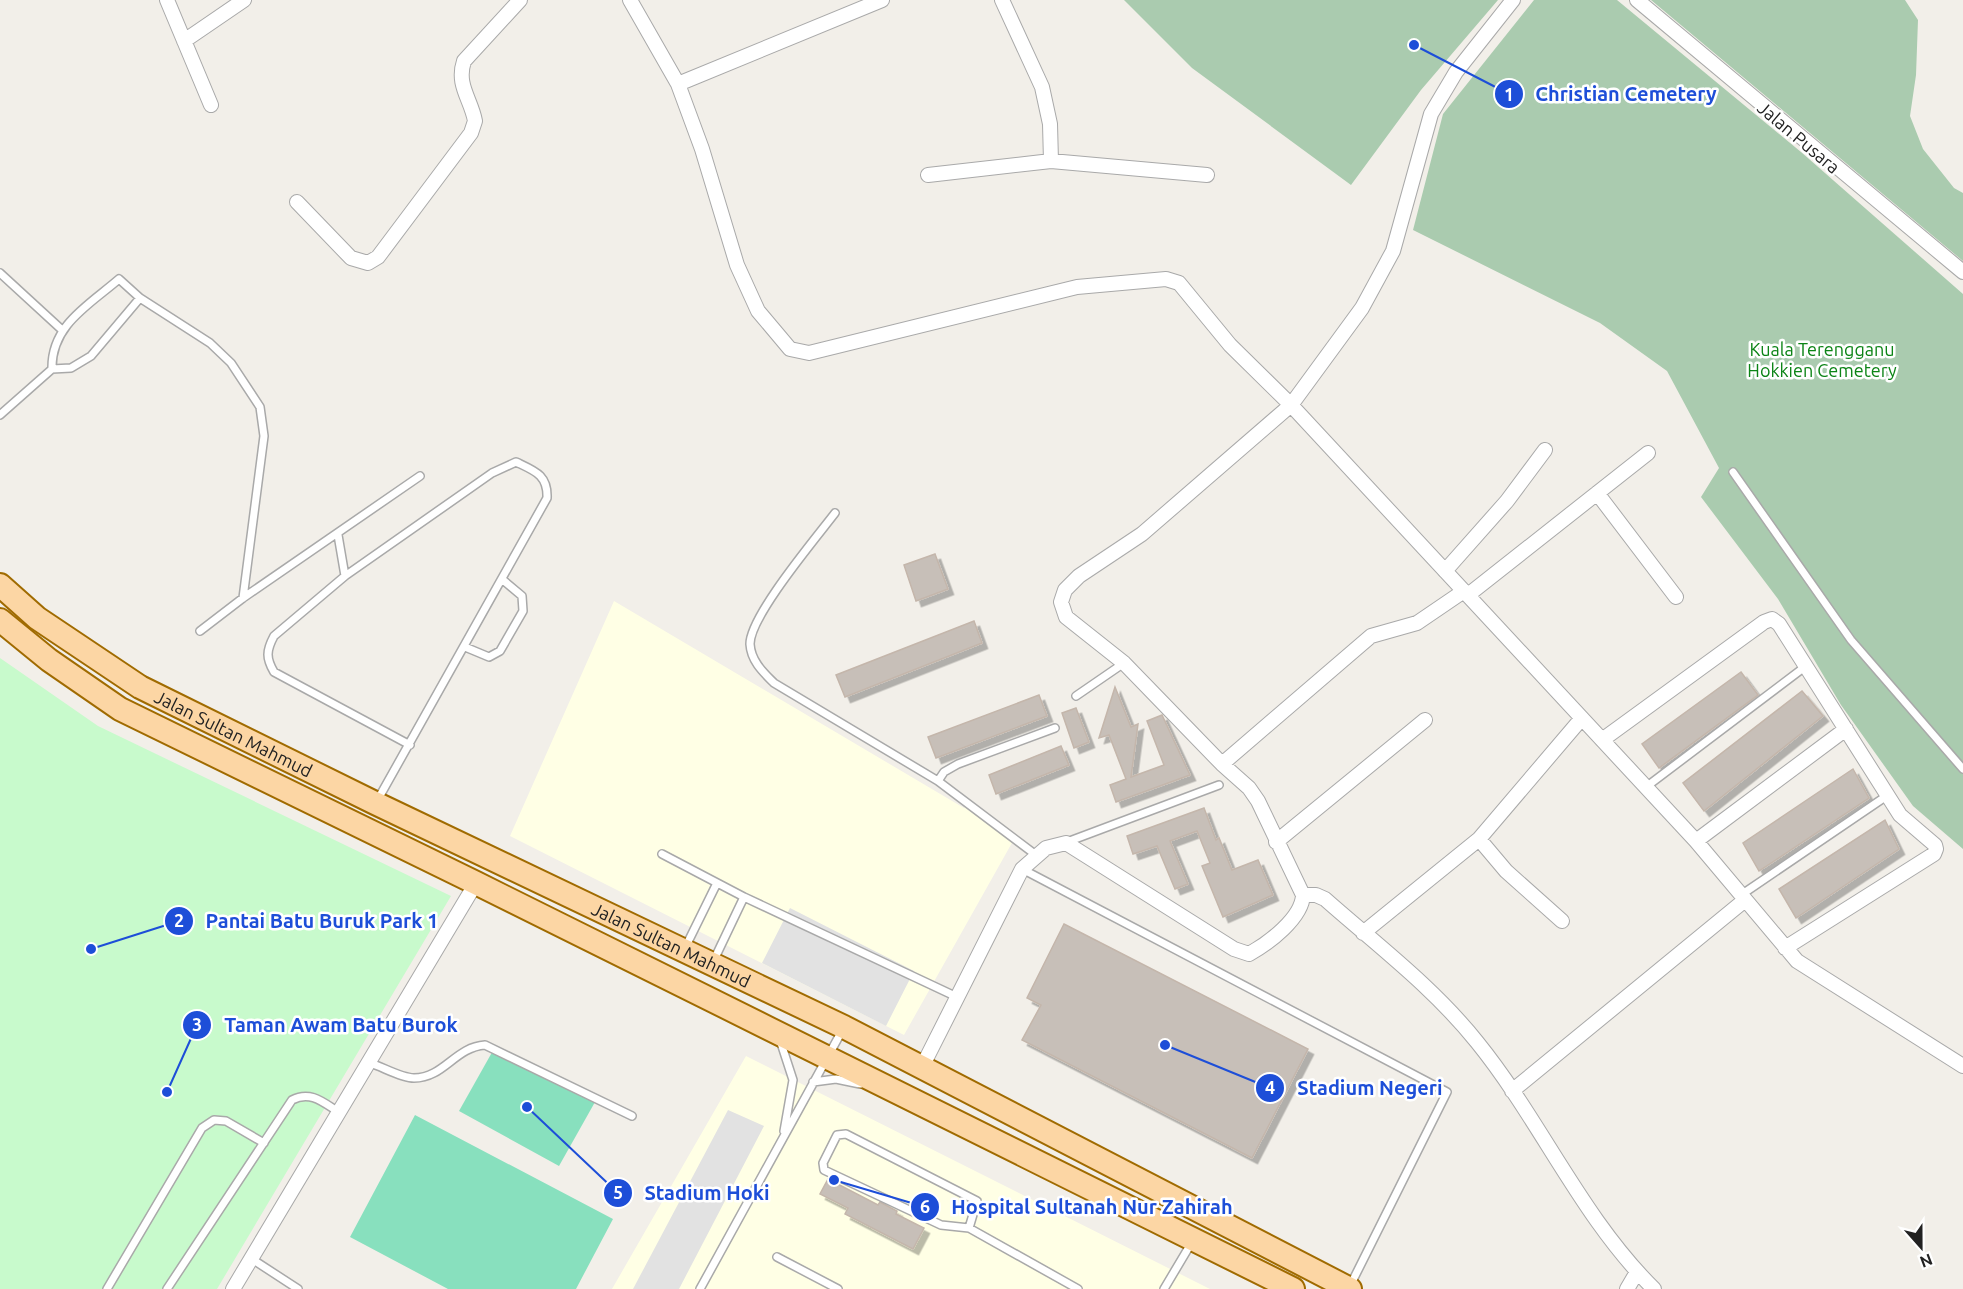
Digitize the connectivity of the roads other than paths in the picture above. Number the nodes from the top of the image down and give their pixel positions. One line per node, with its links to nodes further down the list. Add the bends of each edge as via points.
1 (167, 0): 9 (street)
2 (244, 0): 9 (street)
3 (520, 0): 15 (street, via 464,62 459,74 475,121 471,134 378,258 368,263 351,258)
4 (630, 0): 10 (street)
5 (882, 0): 10 (street)
6 (1002, 0): 12 (street, via 1042,87 1050,124)
7 (1512, 0): 21 (street, via 1456,72 1431,114 1393,251 1362,308)
8 (1637, 0): 16 (street, Jalan Pusara)
9 (184, 41): 11 (street)
10 (678, 84): 21 (street, via 737,266 758,311 790,349 809,353 1077,287 1166,279 1179,283 1230,345)
11 (212, 105)
12 (1051, 160): 13 (street); 14 (street)
13 (928, 175)
14 (1207, 176)
15 (297, 202)
16 (1963, 272)
17 (0, 273): 19 (lane)
18 (140, 298): 19 (lane, via 119,279); 20 (lane, via 91,356 71,368); 36 (lane, via 210,343 231,363 260,407 264,436)
19 (62, 329): 20 (lane, via 52,351)
20 (52, 369): 22 (lane)
21 (1291, 405): 30 (street); 40 (street, via 1142,534 1079,576 1065,590 1061,602 1066,617)
22 (0, 415)
23 (1545, 450): 30 (street, via 1507,501)
24 (1648, 453): 27 (street)
25 (1733, 472): 50 (lane, via 1851,640)
26 (420, 476): 29 (lane)
27 (1597, 494): 34 (street); 35 (street)
28 (835, 513): 51 (lane, via 773,596 752,633 752,656 774,682)
29 (338, 535): 31 (lane); 36 (lane)
30 (1445, 571): 34 (street)
31 (345, 576): 32 (lane, via 492,473 516,462 541,474 548,485 547,498); 48 (lane, via 274,636 267,660 274,672)
32 (503, 580): 39 (lane); 39 (lane, via 522,596 523,611 500,651 489,657)
33 (0, 585): 55 (main road, Jalan Sultan Mahmud, via 37,618 140,687)
34 (1466, 593): 43 (street); 49 (street, via 1417,623 1371,636)
35 (1676, 597)
36 (243, 598): 38 (lane)
37 (0, 620): 63 (main road, Jalan Sultan Mahmud, via 120,710)
38 (200, 631)
39 (465, 647): 48 (lane)
40 (1124, 663): 42 (lane); 49 (street)
41 (1806, 666): 46 (street); 47 (street, via 1772,619); 53 (lane)
42 (1076, 696)
43 (1582, 718): 47 (street); 56 (street)
44 (1425, 720): 58 (street)
45 (1055, 728): 51 (lane, via 958,764)
46 (1846, 729): 54 (street); 57 (street)
47 (1602, 740): 53 (street)
48 (410, 745): 55 (lane)
49 (1222, 764): 58 (street, via 1258,801)
50 (1963, 769)
51 (938, 781): 61 (lane)
52 (1219, 785): 59 (lane)
53 (1646, 787): 57 (street)
54 (1888, 795): 67 (lane); 70 (street, via 1900,815 1935,845 1934,854)
55 (375, 803): 71 (main road, Jalan Sultan Mahmud)
56 (1479, 839): 68 (street, via 1506,871); 69 (street)
57 (1696, 841): 67 (street)
58 (1276, 842): 65 (street)
59 (1066, 843): 61 (street); 65 (street, via 1234,949 1249,954 1271,943 1302,905)
60 (662, 854): 64 (lane)
61 (1036, 855): 62 (street)
62 (1022, 868): 73 (street); 101 (lane, via 1447,1092)
63 (476, 883): 75 (main road, Jalan Sultan Mahmud); 77 (street)
64 (717, 883): 66 (lane); 71 (lane)
65 (1303, 895): 69 (street, via 1325,899)
66 (744, 897): 72 (lane); 73 (lane)
67 (1743, 898): 70 (street); 81 (street)
68 (1563, 921)
69 (1364, 933): 81 (street, via 1428,987 1477,1042)
70 (1785, 948): 78 (street, via 1797,961)
71 (684, 950): 72 (main road, Jalan Sultan Mahmud)
72 (712, 964): 74 (main road, Jalan Sultan Mahmud)
73 (957, 997): 79 (street)
74 (844, 1027): 76 (lane); 79 (main road, Jalan Sultan Mahmud)
75 (777, 1032): 76 (main road, Jalan Sultan Mahmud); 85 (lane, via 793,1080)
76 (827, 1057): 80 (lane); 82 (main road, Jalan Sultan Mahmud)
77 (370, 1062): 83 (street); 84 (lane, via 412,1078 427,1077 463,1050 485,1045)
78 (1963, 1066)
79 (922, 1067): 101 (main road, Jalan Sultan Mahmud)
80 (813, 1082): 82 (lane, via 836,1079); 85 (lane)
81 (1512, 1091): 91 (street, via 1575,1190)
82 (901, 1094): 88 (main road, Jalan Sultan Mahmud)
83 (340, 1113): 86 (lane, via 310,1095 301,1095 292,1100); 90 (street)
84 (632, 1116)
85 (783, 1136): 96 (lane)
86 (264, 1143): 92 (lane, via 226,1121 214,1120 202,1128); 93 (lane)
87 (969, 1228): 87 (lane, via 941,1225 824,1170 823,1163 837,1135 846,1134 977,1202); 98 (lane)
88 (1194, 1240): 99 (lane); 100 (main road, Jalan Sultan Mahmud)
89 (777, 1257): 97 (lane)
90 (252, 1259): 94 (street); 95 (lane)
91 (1637, 1272): 102 (street); 103 (street)
92 (107, 1289)
93 (167, 1289)
94 (233, 1289)
95 (298, 1289)
96 (700, 1289)
97 (838, 1289)
98 (1078, 1289)
99 (1164, 1289)
100 (1293, 1289)
101 (1350, 1289)
102 (1627, 1289)
103 (1654, 1289)

